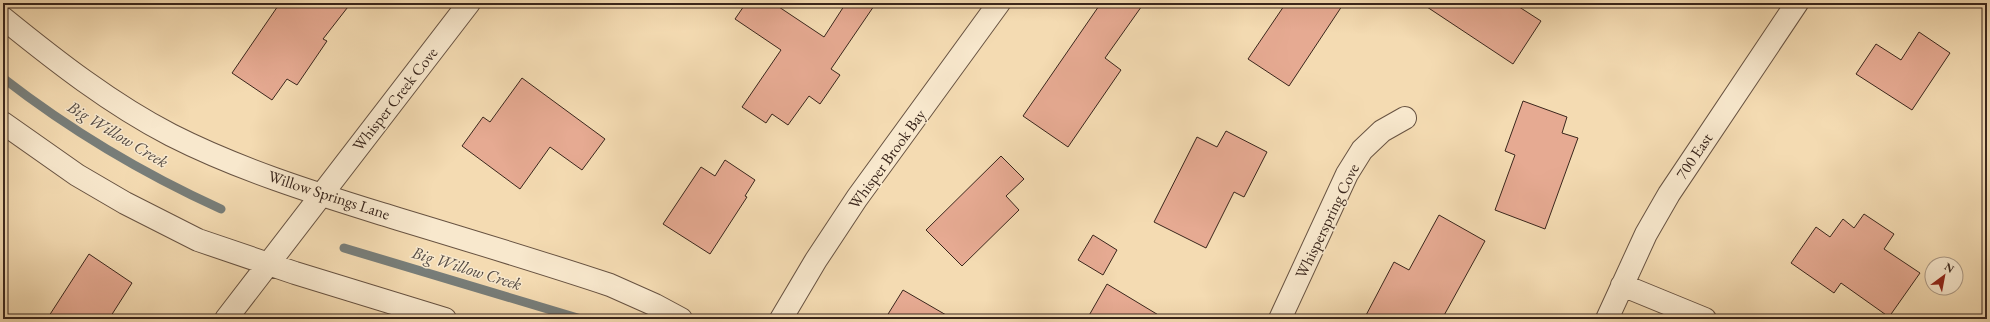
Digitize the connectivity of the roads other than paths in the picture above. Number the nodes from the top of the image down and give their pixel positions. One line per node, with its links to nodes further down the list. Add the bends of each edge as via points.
1 (469, 3): 7 (street, Whisper Creek Cove)
2 (999, 3): 13 (street, Whisper Brook Bay, via 857,198)
3 (1797, 3): 9 (street, 700 East, via 1669,194)
4 (3, 18): 7 (street, Willow Springs Lane, via 95,88 172,136 233,163)
5 (1405, 118): 14 (street, Whisperspring Cove, via 1382,131 1362,150 1351,168)
6 (3, 123): 8 (street, via 76,175 125,203 198,240)
7 (321, 195): 8 (street, Whisper Creek Cove); 12 (street, Willow Springs Lane, via 610,285)
8 (268, 265): 10 (street, Whisper Creek Cove); 11 (street)
9 (1622, 284): 15 (street, 700 East); 16 (street)
10 (226, 319)
11 (445, 319)
12 (681, 319)
13 (781, 319)
14 (1280, 319)
15 (1607, 319)
16 (1705, 319)

